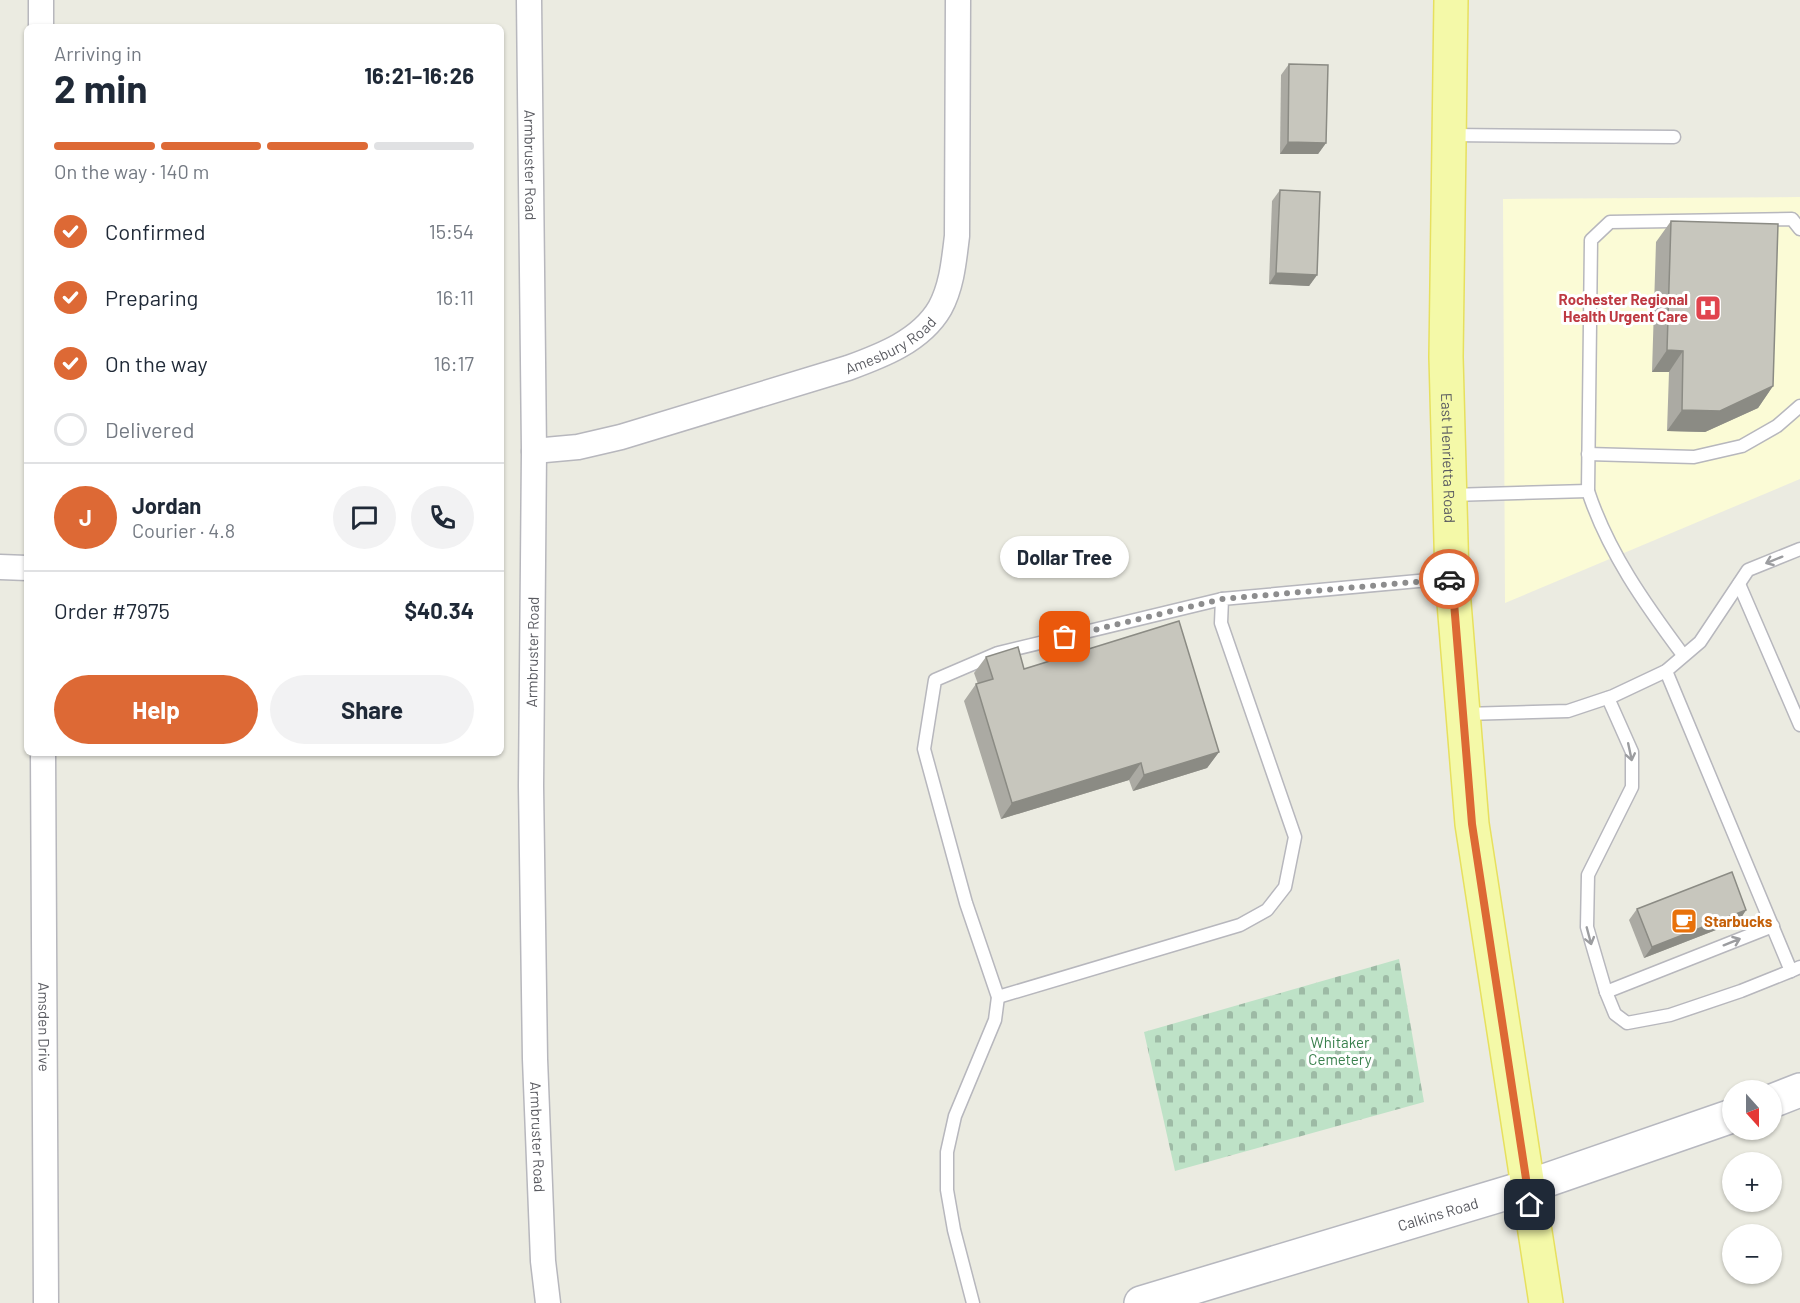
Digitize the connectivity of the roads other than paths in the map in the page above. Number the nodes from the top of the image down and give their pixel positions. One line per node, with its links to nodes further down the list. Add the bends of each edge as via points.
1 (41, 0): 5 (street)
2 (529, 0): 10 (street, Armbruster Road)
3 (958, 0): 10 (street, Amesbury Road, via 957,236 952,273 939,308 925,326 882,356 848,368 621,437 578,447)
4 (1451, 0): 6 (main road, East Henrietta Road)
5 (41, 24)
6 (1448, 135): 7 (lane); 13 (main road, East Henrietta Road, via 1446,357)
7 (1674, 137)
8 (1800, 229): 11 (lane, via 1792,219 1610,222 1591,240)
9 (1800, 406): 11 (lane, via 1777,426 1742,446 1703,455)
10 (534, 451): 35 (street, Armbruster Road, via 531,786 535,1059)
11 (1588, 454): 12 (lane)
12 (1588, 491): 13 (lane); 20 (lane, via 1621,566)
13 (1450, 495): 17 (main road, East Henrietta Road)
14 (1800, 549): 18 (lane, one-way to 18, via 1748,570)
15 (0, 567): 16 (street)
16 (24, 568)
17 (1452, 578): 19 (lane); 23 (main road, East Henrietta Road)
18 (1739, 584): 20 (lane, via 1700,642); 24 (lane)
19 (1222, 599): 29 (lane, via 1221,623 1295,837 1285,887 1268,910 1240,925); 29 (lane, via 998,653 935,680 924,749 966,903)
20 (1683, 655): 21 (lane)
21 (1666, 671): 22 (lane); 26 (lane)
22 (1608, 698): 23 (lane, via 1568,711); 28 (lane, one-way to 28, via 1632,752 1632,787 1588,875 1587,927)
23 (1463, 714): 33 (main road, East Henrietta Road, via 1472,824)
24 (1800, 725)
25 (43, 756): 34 (street, Amsden Drive)
26 (1773, 926): 27 (lane); 28 (lane, one-way to 26)
27 (1796, 969): 28 (lane, via 1670,1015 1628,1023 1616,1014)
28 (1606, 992)
29 (998, 997): 36 (lane, via 995,1020 955,1116 947,1152 947,1190)
30 (1800, 1090): 31 (main road)
31 (1782, 1097)
32 (1722, 1119): 33 (main road, Calkins Road)
33 (1527, 1187): 37 (main road, Calkins Road); 38 (main road, East Henrietta Road)
34 (46, 1303)
35 (548, 1303)
36 (973, 1303)
37 (1141, 1303)
38 (1546, 1303)

